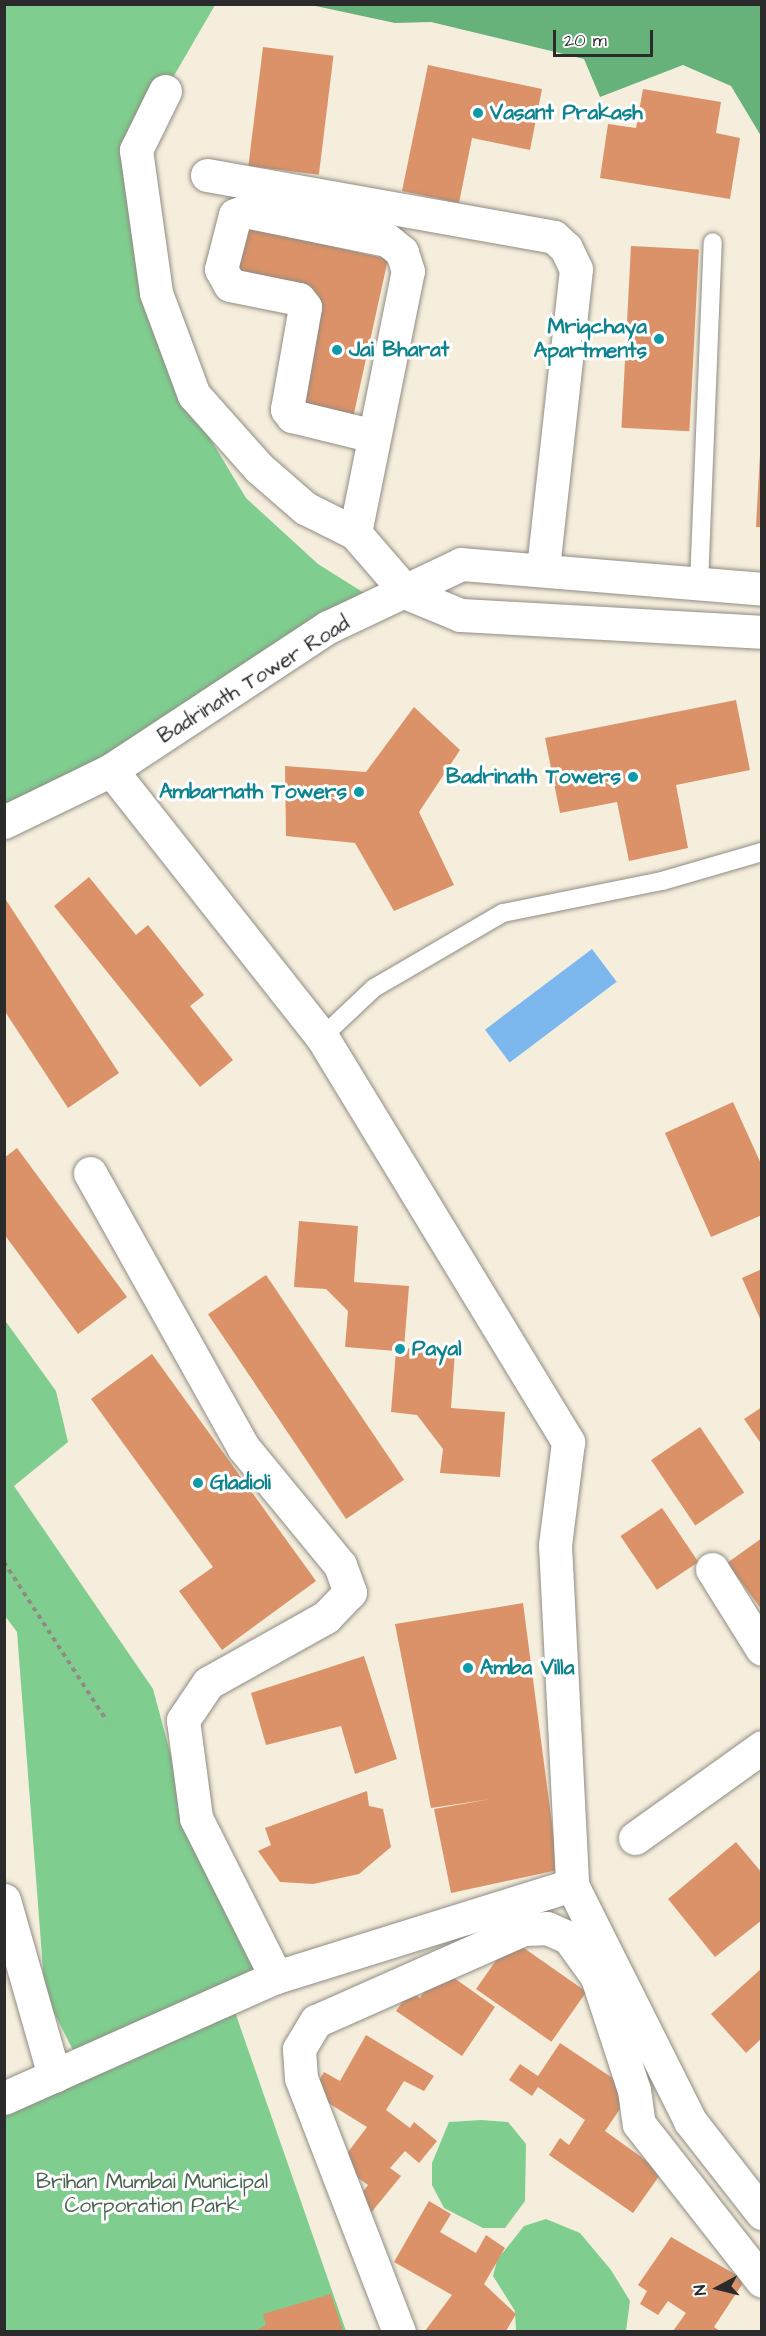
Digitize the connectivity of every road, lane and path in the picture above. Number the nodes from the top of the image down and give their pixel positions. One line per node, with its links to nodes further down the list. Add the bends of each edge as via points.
1 (165, 90): 5 (street, via 136,150 156,293 175,356 194,395 260,468 305,508)
2 (207, 175): 6 (street, via 555,237 566,248 576,269)
3 (714, 242): 7 (lane)
4 (374, 436): 4 (street, via 408,271 402,252 387,240 245,212 235,215 221,269 230,285 299,299 305,307 287,409 292,416); 5 (street)
5 (355, 532): 9 (street)
6 (543, 568): 7 (street, Badrinath Tower Road); 9 (street, Badrinath Tower Road, via 461,564)
7 (699, 584): 8 (street, Badrinath Tower Road)
8 (762, 589)
9 (407, 593): 10 (street, via 460,615); 11 (street, Badrinath Tower Road, via 328,627)
10 (762, 632)
11 (111, 770): 12 (street, Badrinath Tower Road); 14 (street)
12 (4, 822)
13 (762, 852): 14 (lane, via 662,881 503,913 374,988)
14 (322, 1037): 22 (street, via 568,1442 555,1545)
15 (90, 1173): 24 (street, via 243,1447 340,1565 350,1592 326,1617 208,1683 183,1720 196,1818)
16 (4, 1562): 19 (path)
17 (712, 1569): 18 (street)
18 (762, 1649)
19 (107, 1721)
20 (762, 1747): 21 (street)
21 (635, 1838)
22 (572, 1885): 24 (street); 27 (street, via 690,2121)
23 (4, 1900): 25 (street)
24 (276, 1977): 25 (street)
25 (54, 2076): 26 (street)
26 (4, 2098)
27 (762, 2213)
28 (762, 2281): 29 (street, via 639,2124 597,1977 569,1938 547,1928 524,1929 316,2021 298,2049 301,2078)
29 (399, 2331)

